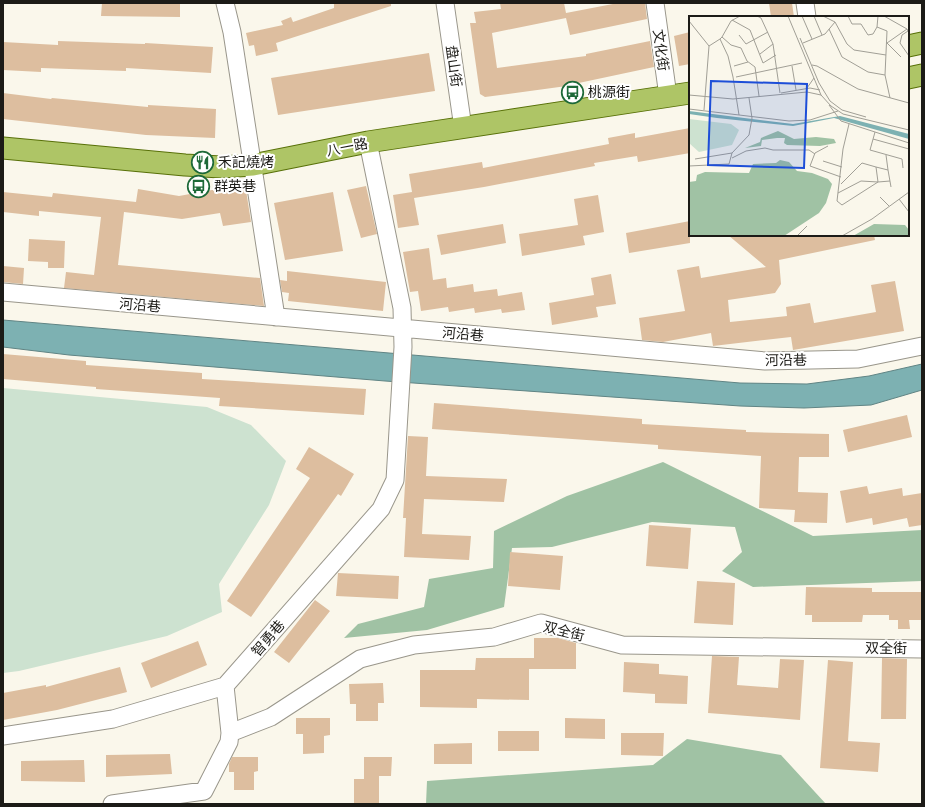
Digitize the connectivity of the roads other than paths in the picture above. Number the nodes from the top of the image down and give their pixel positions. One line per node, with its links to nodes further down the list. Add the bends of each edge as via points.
1 (225, 3): 15 (street)
2 (445, 3): 12 (street, 盘山街)
3 (655, 3): 10 (street, 文化街)
4 (805, 3): 5 (street)
5 (807, 16)
6 (922, 75): 7 (main road)
7 (909, 78)
8 (689, 87): 10 (main road)
9 (689, 94): 10 (main road)
10 (668, 96): 11 (main road, 八一路); 12 (main road, 八一路)
11 (689, 101)
12 (463, 128): 13 (main road, 八一路)
13 (368, 142): 15 (main road, 八一路); 18 (street, 智勇巷, via 402,308)
14 (3, 148): 15 (main road, 八一路, via 185,166)
15 (253, 166): 17 (street)
16 (3, 292): 17 (street, 河沿巷)
17 (276, 317): 18 (street, 河沿巷)
18 (402, 328): 19 (street, 河沿巷, via 765,361 858,359); 21 (street, 智勇巷, via 395,480 381,509)
19 (922, 346)
20 (922, 649): 22 (street, 双全街, via 622,646 541,623 494,636 414,646 360,659 271,716)
21 (225, 686): 22 (street); 23 (street, via 113,719)
22 (230, 734): 24 (street, via 229,742 204,791)
23 (3, 736)
24 (112, 804)

